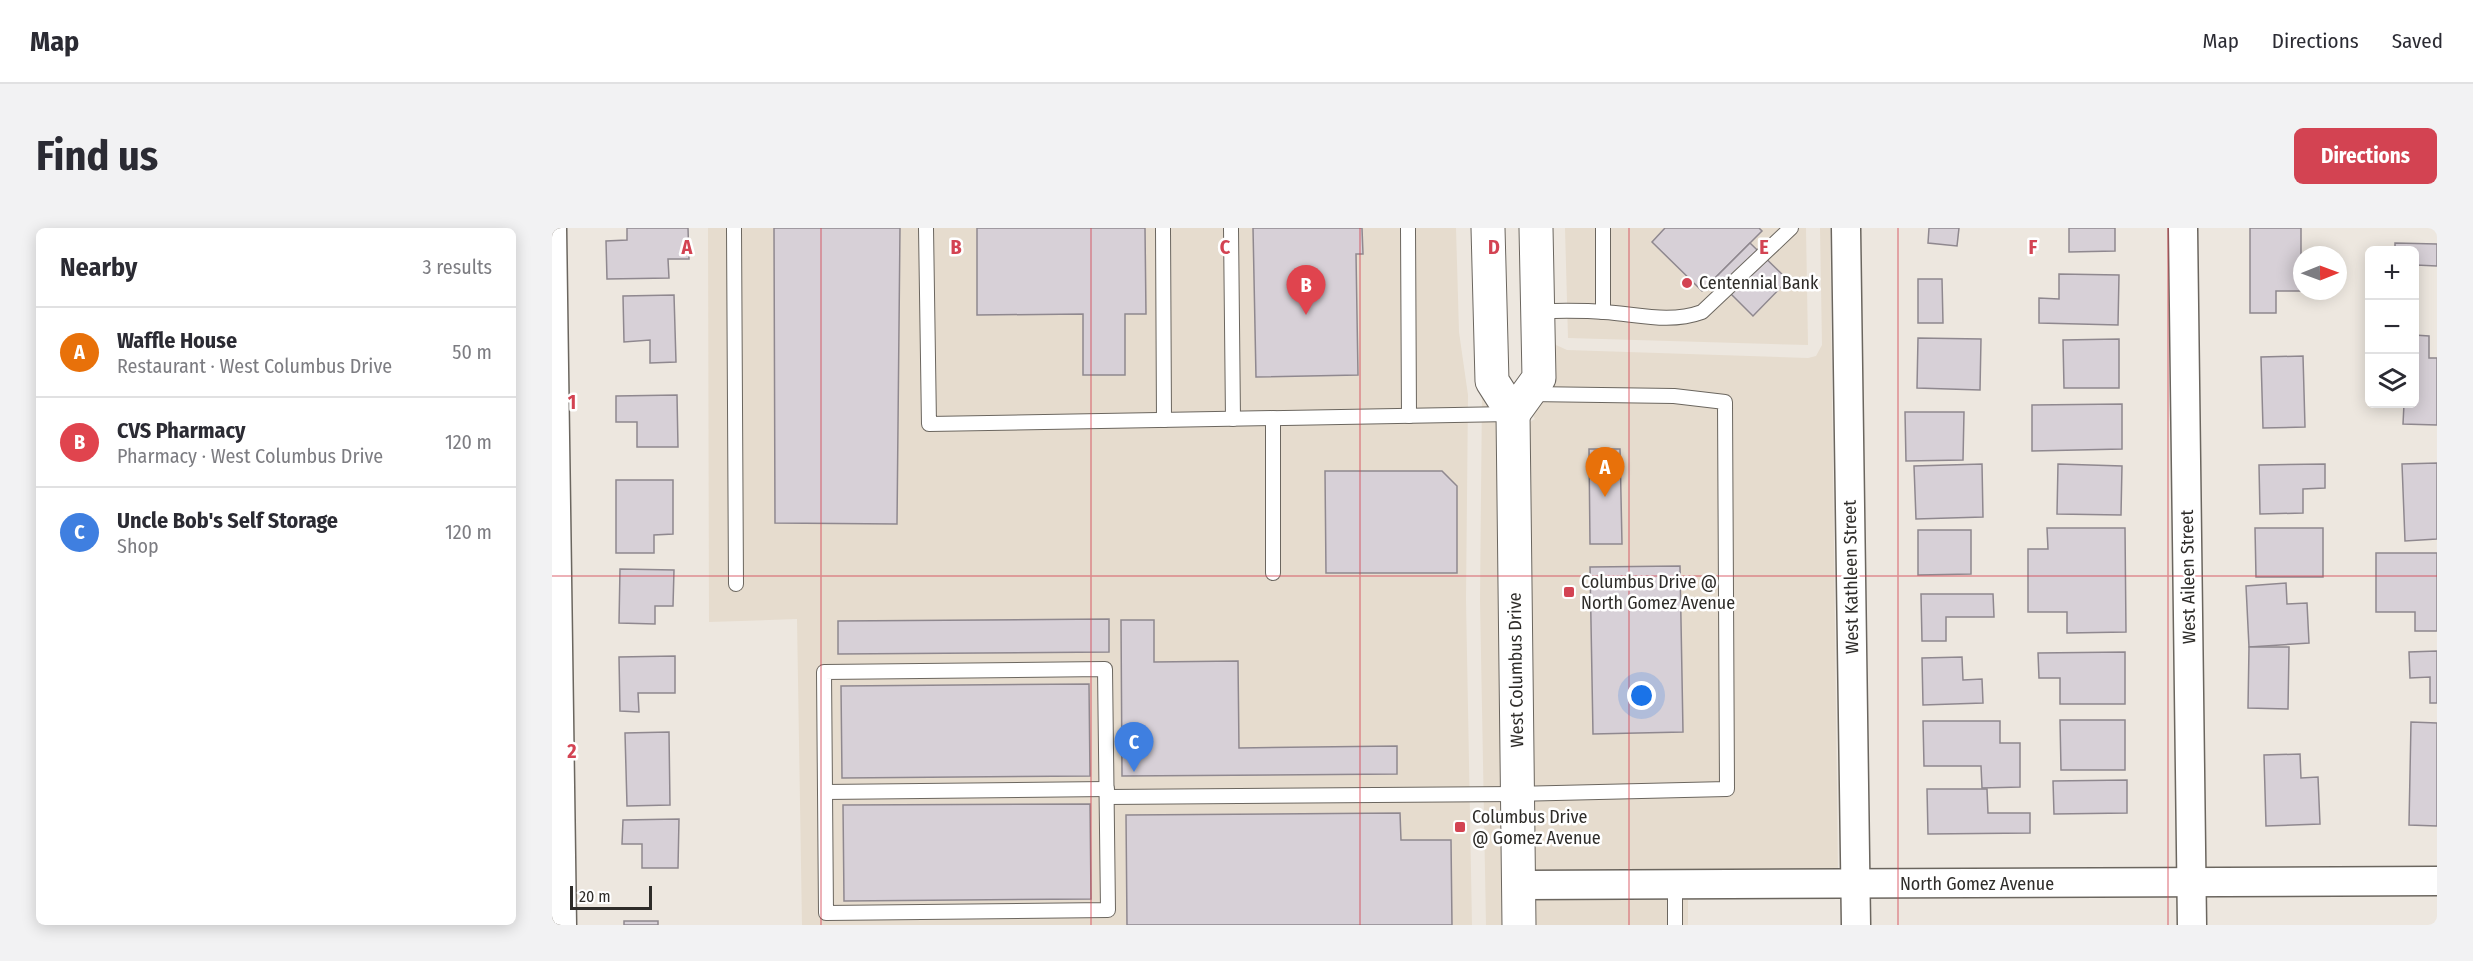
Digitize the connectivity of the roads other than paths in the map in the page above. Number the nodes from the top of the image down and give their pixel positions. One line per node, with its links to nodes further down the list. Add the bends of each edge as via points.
1 (552, 228): 30 (street)
2 (734, 228): 21 (lane)
3 (926, 228): 19 (lane, via 930,424)
4 (1163, 228): 19 (lane)
5 (1231, 228): 18 (lane)
6 (1408, 228): 16 (lane)
7 (1488, 228): 15 (main road, via 1491,381)
8 (1536, 228): 13 (main road, West Columbus Drive)
9 (1603, 228): 14 (lane)
10 (1791, 228): 14 (lane, via 1702,312 1669,319)
11 (1846, 228): 29 (street, West Kathleen Street)
12 (2183, 228): 26 (street, West Aileen Street)
13 (1537, 311): 14 (lane); 15 (main road, West Columbus Drive, via 1539,378)
14 (1603, 312)
15 (1520, 404): 16 (lane); 24 (main road, West Columbus Drive); 24 (lane, via 1674,396 1725,402 1727,789)
16 (1409, 416): 17 (lane)
17 (1273, 418): 18 (lane); 20 (lane)
18 (1233, 419): 19 (lane)
19 (1164, 420)
20 (1272, 573)
21 (736, 584)
22 (825, 792): 23 (lane); 23 (lane, via 826,913 1108,910); 23 (lane, via 824,672 1105,669)
23 (1107, 793): 24 (lane)
24 (1517, 794): 27 (main road, West Columbus Drive)
25 (2437, 881): 26 (street, North Gomez Avenue)
26 (2192, 882): 29 (street, North Gomez Avenue); 34 (street, West Aileen Street)
27 (1518, 885): 28 (street, North Gomez Avenue); 31 (main road, West Columbus Drive)
28 (1675, 885): 29 (street, North Gomez Avenue); 32 (lane)
29 (1855, 885): 33 (street, West Kathleen Street)
30 (562, 925)
31 (1519, 925)
32 (1676, 925)
33 (1856, 925)
34 (2192, 925)

